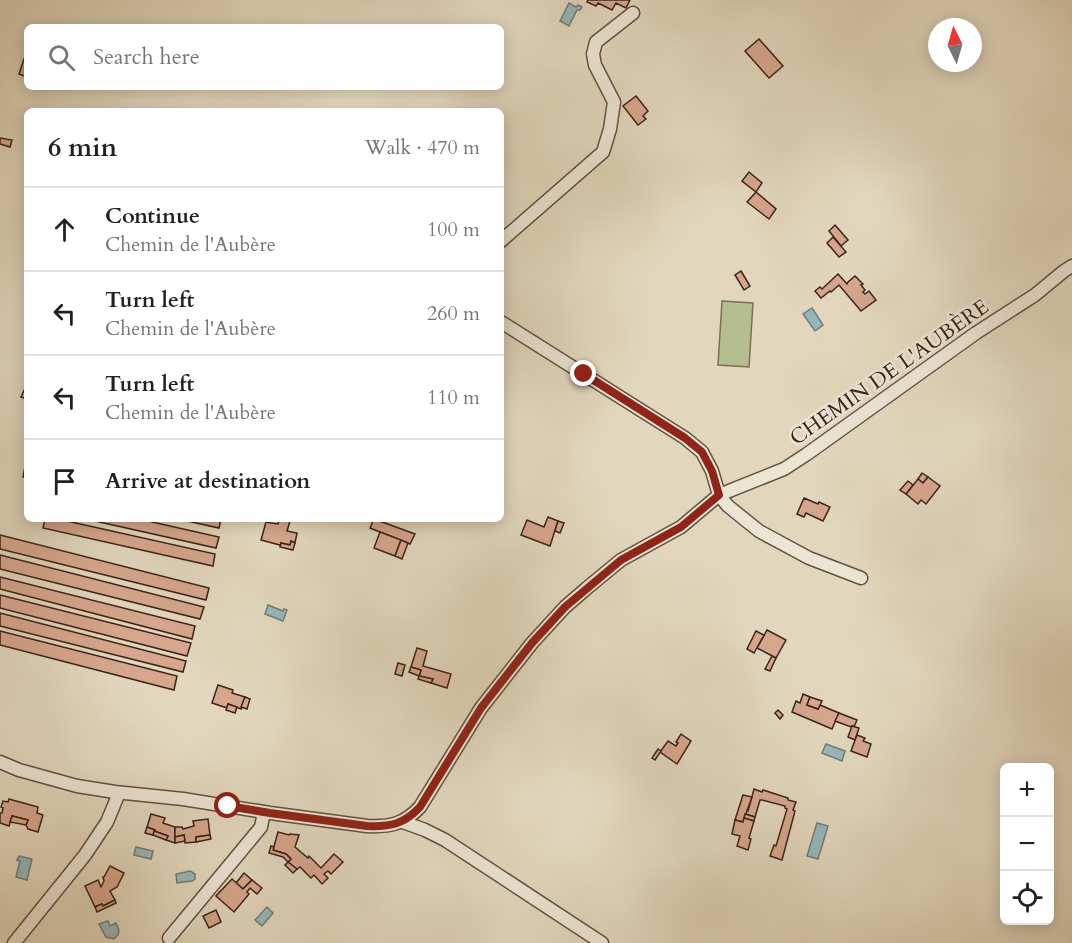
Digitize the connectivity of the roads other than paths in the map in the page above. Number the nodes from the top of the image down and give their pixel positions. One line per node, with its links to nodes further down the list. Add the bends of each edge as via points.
1 (633, 13): 2 (street, via 596,42 593,54 614,102 603,152)
2 (504, 238)
3 (1072, 266): 5 (street, CHEMIN DE L'AUBÈRE, via 1035,296 976,333 784,469)
4 (504, 324): 5 (street, via 685,438 702,452)
5 (719, 495): 6 (street, via 759,531 809,558); 10 (street, CHEMIN DE L'AUBÈRE, via 681,527 621,560 565,607 481,708 420,807)
6 (861, 578)
7 (0, 762): 8 (street, via 77,786)
8 (119, 792): 9 (street); 12 (street, via 108,822)
9 (264, 812): 10 (street, via 374,826); 11 (street, via 261,827)
10 (403, 822): 13 (street, via 445,840)
11 (169, 938)
12 (14, 943)
13 (602, 943)

